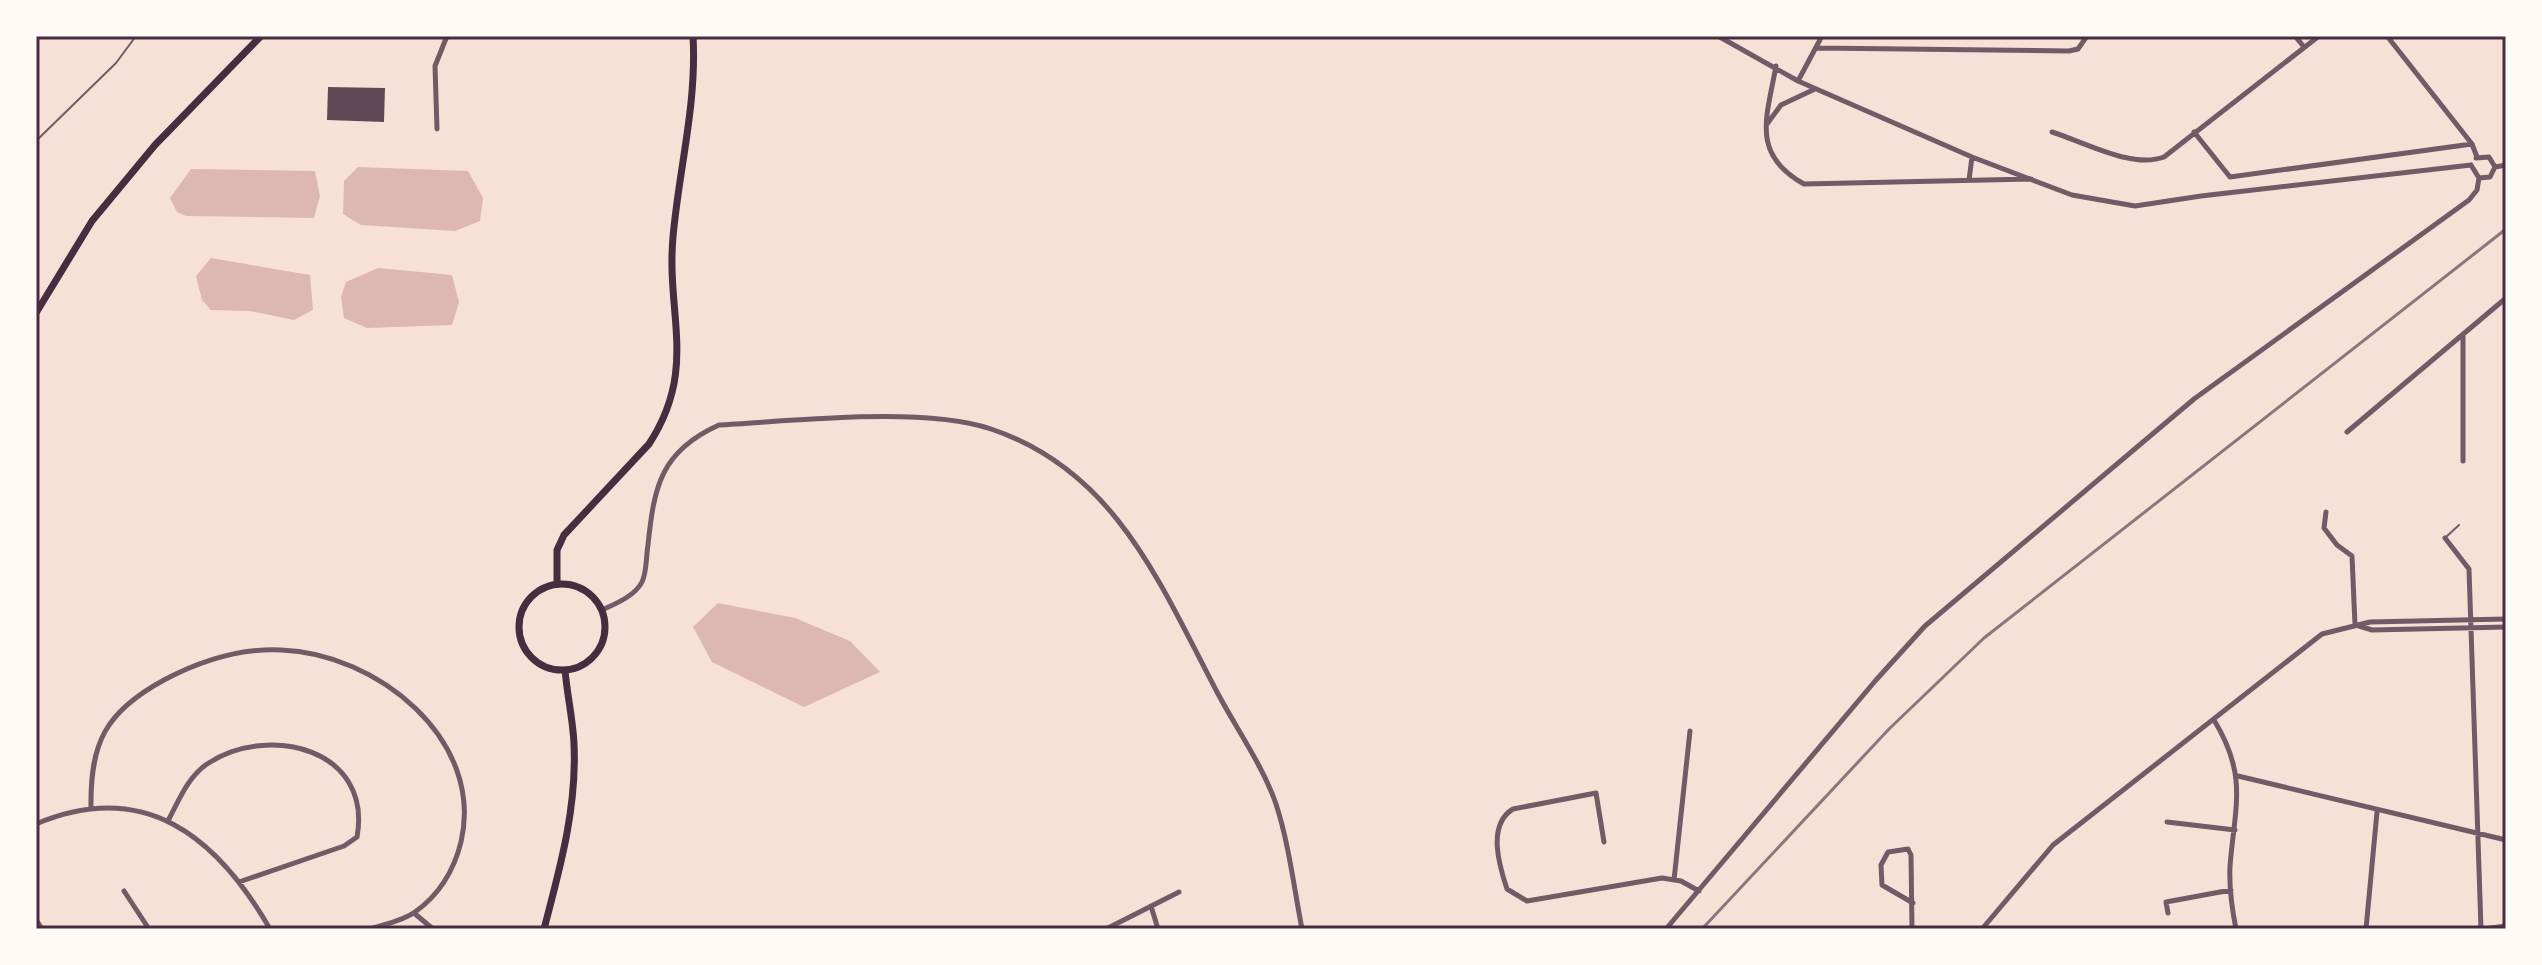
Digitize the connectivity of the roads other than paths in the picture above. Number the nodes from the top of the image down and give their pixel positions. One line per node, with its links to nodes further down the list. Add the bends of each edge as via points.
1 (136, 36): 20 (lane, via 116,63)
2 (261, 36): 31 (main road, via 155,145 101,210)
3 (447, 36): 17 (street, via 435,66)
4 (693, 36): 38 (main road, via 693,85 673,236 676,378 649,444 564,535 557,550)
5 (1718, 36): 13 (street)
6 (1822, 36): 12 (street)
7 (2087, 36): 12 (street, via 2078,49 2069,51)
8 (2295, 36): 11 (street)
9 (2319, 36): 11 (street)
10 (2387, 36): 21 (street)
11 (2304, 47): 19 (street)
12 (1817, 48): 14 (street)
13 (1776, 66): 14 (street); 16 (street)
14 (1798, 81): 15 (street)
15 (1816, 88): 16 (street, via 1781,105); 22 (street)
16 (1766, 127): 29 (street, via 1766,147 1784,172 1804,184)
17 (437, 129)
18 (2052, 132): 19 (street, via 2153,161)
19 (2194, 132): 21 (street, via 2226,175 2237,177)
20 (36, 141)
21 (2472, 144): 23 (street)
22 (1972, 157): 27 (street); 29 (street)
23 (2477, 157): 24 (street); 26 (street, via 2489,157)
24 (2471, 165): 27 (street, via 2135,206 2081,198); 28 (street)
25 (2506, 165): 26 (street)
26 (2495, 167): 28 (street, via 2490,177)
27 (2035, 178): 29 (street)
28 (2479, 178): 62 (street, via 2469,200 2194,399 1925,626)
29 (1969, 180)
30 (2506, 298): 32 (street)
31 (36, 313)
32 (2463, 335): 33 (street); 34 (street)
33 (2347, 432)
34 (2463, 461)
35 (2326, 512): 42 (street, via 2324,528 2352,556)
36 (2459, 525): 37 (lane)
37 (2445, 538): 41 (street, via 2469,569)
38 (557, 584): 39 (main road, via 586,591); 45 (main road, via 527,601 519,634 540,664)
39 (602, 610): 45 (main road, via 605,634 597,651 583,664); 78 (street, via 644,580 659,478 668,462 697,435 719,425 833,418 938,421 988,428 1021,440 1083,479 1130,533 1276,803)
40 (2506, 619): 41 (street)
41 (2469, 620): 42 (street); 44 (street)
42 (2355, 625): 44 (street, via 2372,630); 46 (street, via 2322,634)
43 (2506, 627): 44 (street)
44 (2469, 629): 55 (street)
45 (565, 670): 75 (main road, via 574,740 573,788 568,836)
46 (2214, 720): 48 (street, via 2232,750); 81 (street, via 2053,845)
47 (1690, 731): 58 (street)
48 (2238, 776): 50 (street); 54 (street)
49 (91, 808): 51 (street, via 122,808); 53 (street); 66 (street, via 94,751 103,733 152,687 184,669 246,652 308,653 340,661 372,676 416,710 448,748 458,771 465,801 457,857 447,879)
50 (2377, 812): 55 (street); 83 (street)
51 (169, 819): 59 (street, via 215,853); 59 (street, via 186,786 205,765 249,745 291,746 345,775 356,792 357,837)
52 (2167, 822): 54 (street)
53 (36, 824)
54 (2235, 830): 60 (street)
55 (2478, 834): 56 (street); 84 (street)
56 (2506, 840)
57 (1604, 842): 58 (street, via 1596,793 1513,809 1498,827 1505,882 1521,900)
58 (1674, 880): 62 (street)
59 (239, 882): 72 (street)
60 (2231, 890): 67 (street, via 2166,902); 82 (street)
61 (124, 891): 71 (street)
62 (1699, 891): 79 (street)
63 (1179, 892): 65 (street)
64 (1913, 903): 64 (street, via 1908,849 1888,852 1881,865 1882,885); 80 (street)
65 (1151, 906): 76 (street); 77 (street)
66 (414, 913): 73 (street); 74 (street)
67 (2168, 913)
68 (36, 920): 70 (street)
69 (2506, 926): 84 (street)
70 (42, 929)
71 (149, 929)
72 (270, 929)
73 (370, 929)
74 (433, 929)
75 (544, 929)
76 (1106, 929)
77 (1158, 929)
78 (1302, 929)
79 (1666, 929)
80 (1912, 929)
81 (1982, 929)
82 (2236, 929)
83 (2366, 929)
84 (2482, 929)

